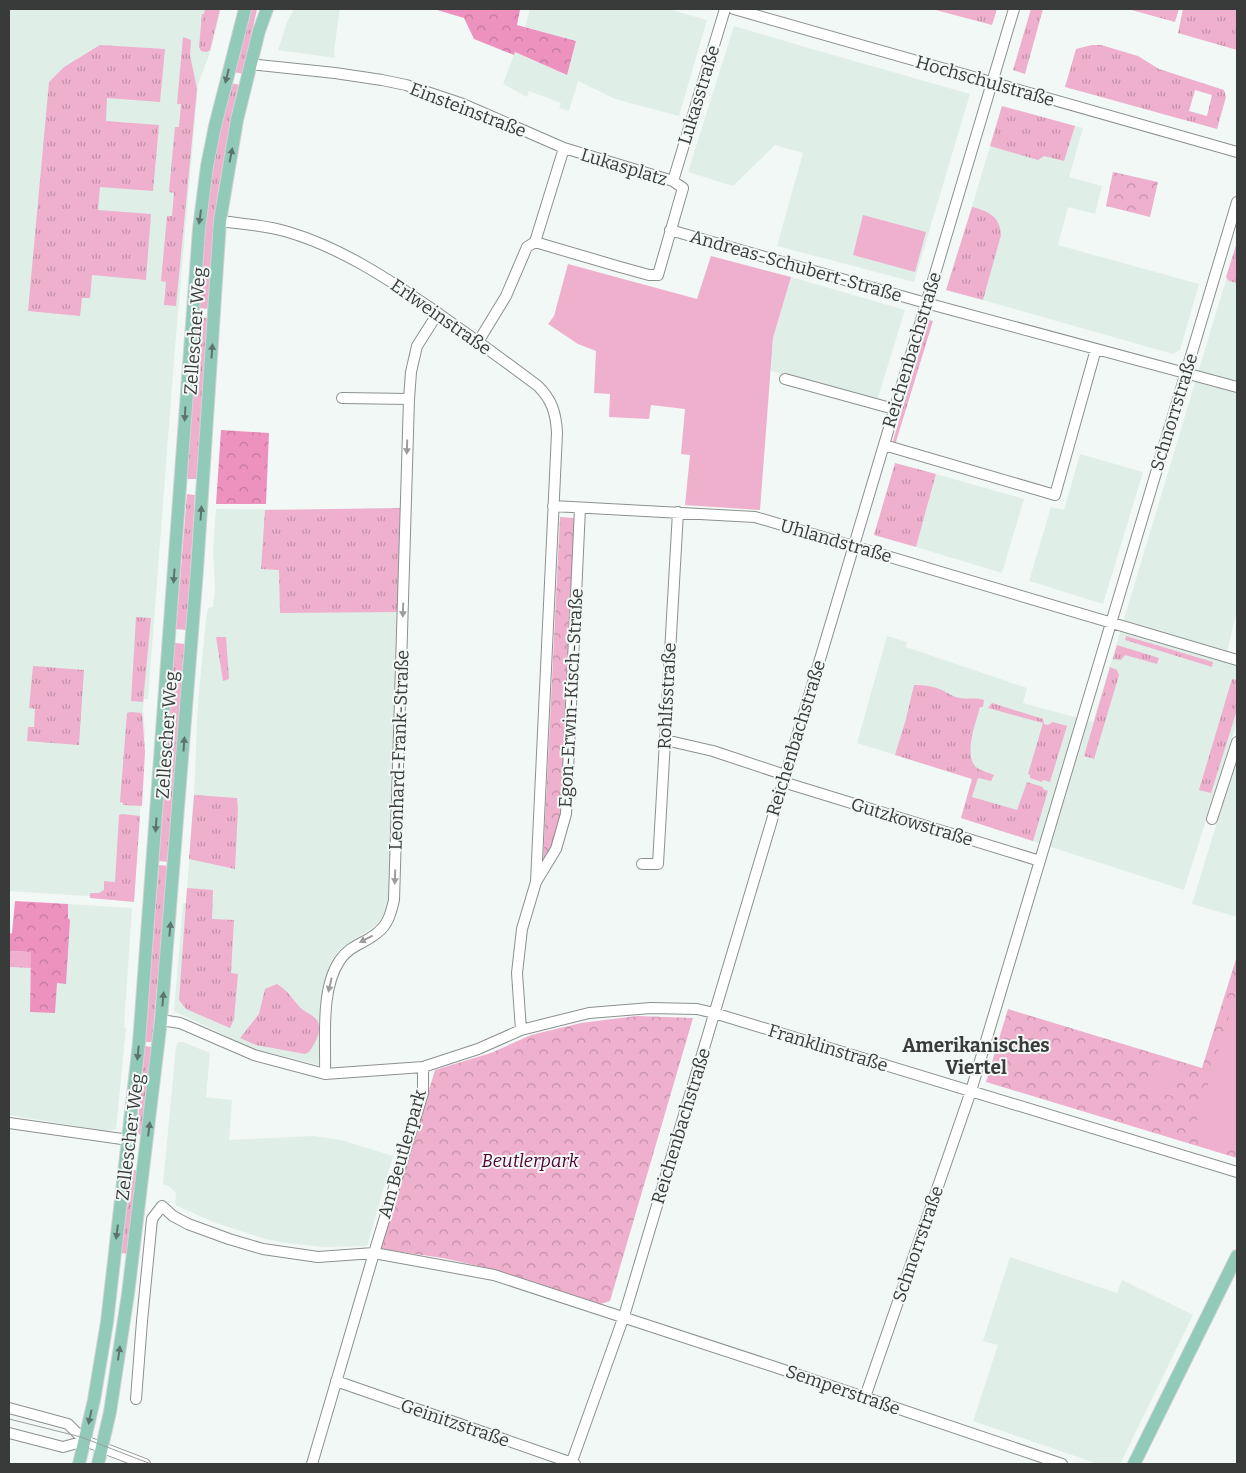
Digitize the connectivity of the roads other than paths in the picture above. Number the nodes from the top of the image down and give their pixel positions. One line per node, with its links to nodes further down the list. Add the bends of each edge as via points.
1 (245, 9): 46 (main road, Zellescher Weg, one-way to 46, via 215,126 199,229 139,1044)
2 (266, 9): 6 (main road, Zellescher Weg)
3 (725, 9): 10 (street, Lukasstraße)
4 (734, 9): 7 (street, Hochschulstraße)
5 (1014, 9): 7 (street, Reichenbachstraße)
6 (250, 64): 8 (street, Einsteinstraße, via 406,85 463,104); 12 (main road, Zellescher Weg, one-way to 6)
7 (992, 82): 9 (street, Hochschulstraße); 15 (street, Reichenbachstraße)
8 (564, 148): 10 (street, Lukasplatz); 14 (street, Lukasplatz)
9 (1237, 152)
10 (674, 181): 13 (street, Lukasplatz, via 682,188)
11 (1237, 202): 19 (street, Schnorrstraße)
12 (220, 221): 16 (street, Erlweinstraße, via 265,226 311,240 371,270); 40 (main road, Zellescher Weg, one-way to 12, via 197,570)
13 (670, 230): 14 (street, Lukasplatz, via 658,275); 15 (street, Andreas-Schubert-Straße)
14 (535, 242): 17 (street, via 527,247 506,296)
15 (926, 303): 18 (street, Andreas-Schubert-Straße); 24 (street, Reichenbachstraße)
16 (438, 313): 17 (street, Erlweinstraße); 23 (street, Leonhard-Frank-Straße, via 417,346)
17 (478, 342): 26 (street, Erlweinstraße, via 538,386 554,407 557,433)
18 (1096, 349): 19 (street, Andreas-Schubert-Straße); 25 (street, via 1055,494)
19 (1186, 373): 21 (street, Andreas-Schubert-Straße); 30 (street, Schnorrstraße)
20 (785, 379): 24 (street)
21 (1237, 387)
22 (342, 398): 23 (street)
23 (409, 399): 43 (street, Leonhard-Frank-Straße, one-way to 43, via 394,900 390,917 377,934 354,945 340,959 333,973 328,991)
24 (894, 409): 25 (street, Reichenbachstraße)
25 (884, 445): 29 (street, Reichenbachstraße)
26 (553, 506): 27 (street, Uhlandstraße); 38 (street, Egon-Erwin-Kisch-Straße)
27 (580, 508): 28 (street, Uhlandstraße); 38 (street, Egon-Erwin-Kisch-Straße, via 566,814 556,849)
28 (678, 512): 29 (street, Uhlandstraße, via 756,517); 32 (street, Rohlfsstraße)
29 (854, 546): 30 (street, Uhlandstraße); 34 (street, Reichenbachstraße)
30 (1111, 622): 31 (street, Uhlandstraße); 36 (street, Schnorrstraße)
31 (1237, 660)
32 (664, 740): 34 (street, Gutzkowstraße, via 713,751); 37 (street, Rohlfsstraße, via 658,864)
33 (1237, 742): 35 (street)
34 (784, 778): 36 (street, Gutzkowstraße); 39 (street, Reichenbachstraße)
35 (1212, 819)
36 (1040, 861): 44 (street, Schnorrstraße)
37 (642, 864)
38 (536, 882): 41 (street, Egon-Erwin-Kisch-Straße, via 522,929 517,973)
39 (714, 1013): 41 (street, Am Beutlerpark, via 697,1009 652,1008 589,1013); 44 (street, Franklinstraße); 50 (street, Reichenbachstraße)
40 (161, 1020): 43 (street, via 180,1023 254,1055); 57 (main road, Zellescher Weg, one-way to 40, via 129,1284)
41 (522, 1030): 42 (street, Am Beutlerpark)
42 (423, 1067): 43 (street); 48 (street, Am Beutlerpark, via 423,1093)
43 (325, 1074)
44 (971, 1091): 47 (street, Franklinstraße); 52 (street, Schnorrstraße)
45 (9, 1123): 46 (street)
46 (129, 1140): 56 (main road, Zellescher Weg, one-way to 56, via 107,1322)
47 (1237, 1172)
48 (374, 1253): 50 (street, via 494,1275); 51 (street, Am Beutlerpark); 53 (street, Zellescher Weg, via 318,1257 263,1249 188,1224 162,1206 152,1219)
49 (1237, 1256): 64 (main road)
50 (624, 1316): 52 (street, Semperstraße); 62 (street, Reichenbachstraße)
51 (336, 1381): 61 (street, Am Beutlerpark); 62 (street, Geinitzstraße)
52 (865, 1397): 63 (street, Semperstraße)
53 (136, 1399)
54 (9, 1408): 56 (street, via 68,1424)
55 (9, 1432): 56 (street, via 63,1446)
56 (85, 1441): 57 (street); 58 (main road, Zellescher Weg)
57 (102, 1448): 59 (main road, Zellescher Weg); 60 (street)
58 (79, 1464)
59 (98, 1464)
60 (145, 1464)
61 (312, 1464)
62 (572, 1464)
63 (1062, 1464)
64 (1134, 1464)

